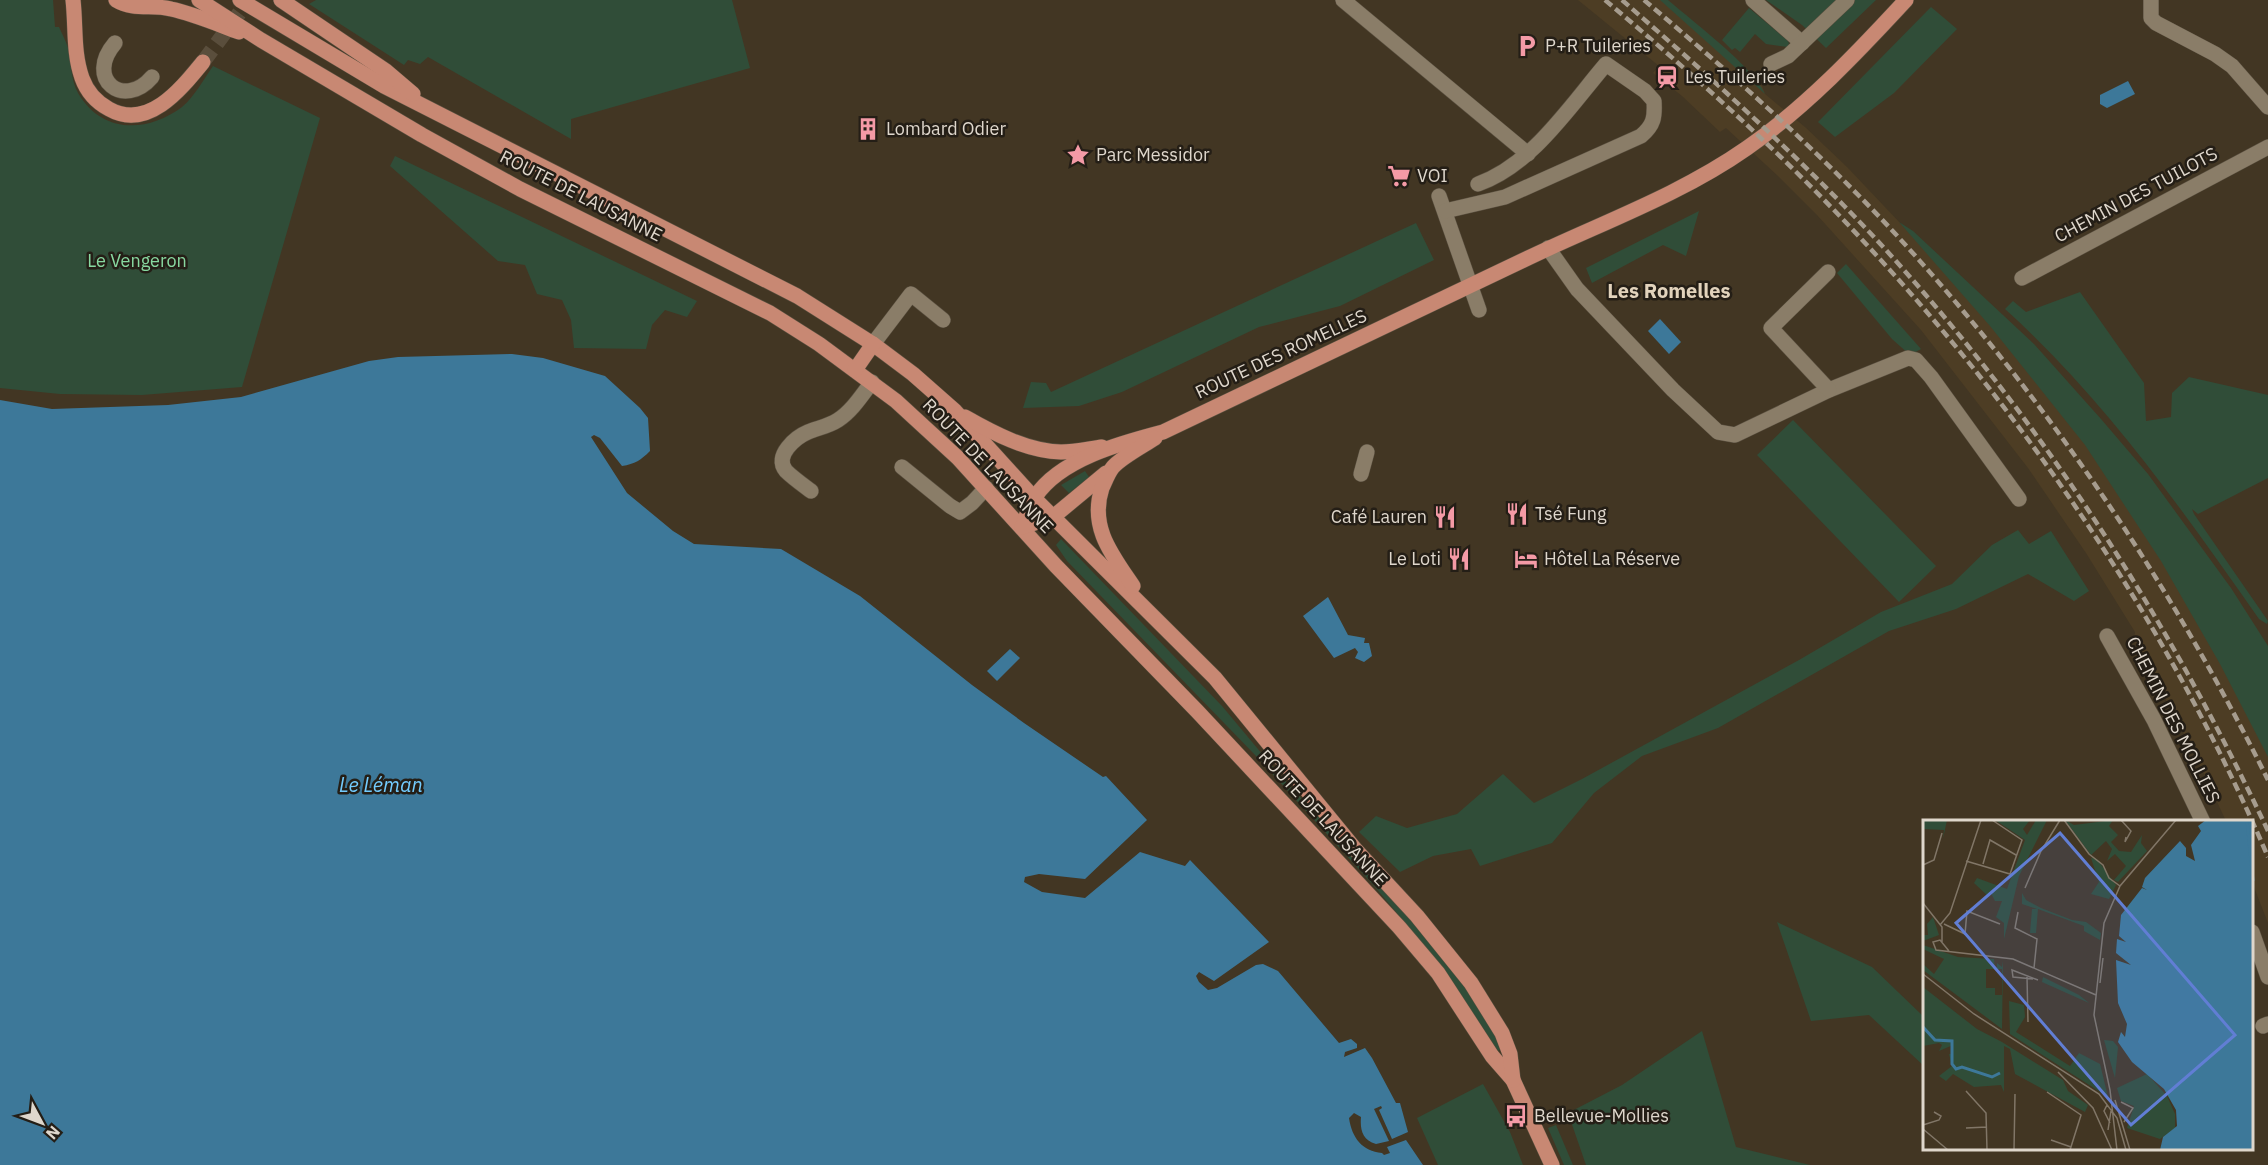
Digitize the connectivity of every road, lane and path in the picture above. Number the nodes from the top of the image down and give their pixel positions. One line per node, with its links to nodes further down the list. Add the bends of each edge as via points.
1 (74, 0): 18 (main road, via 77,59)
2 (116, 0): 11 (main road, via 135,8 173,9)
3 (199, 0): 11 (main road, ROUTE DE LAUSANNE)
4 (240, 0): 20 (main road, ROUTE DE LAUSANNE, via 384,86)
5 (281, 0): 20 (main road, via 386,71)
6 (1343, 0): 22 (street)
7 (1753, 0): 12 (street)
8 (1847, 0): 12 (street)
9 (1906, 0): 26 (main road, ROUTE DES ROMELLES, via 1833,76 1745,150 1684,186)
10 (2151, 0): 19 (street, via 2151,18 2232,66)
11 (261, 40): 33 (main road, ROUTE DE LAUSANNE, via 520,189 770,313)
12 (1802, 43): 15 (street)
13 (115, 44): 17 (street, via 105,55 103,65)
14 (203, 62): 18 (main road, via 170,100 156,109 132,115 112,111)
15 (1771, 64)
16 (152, 77): 17 (street, via 133,91)
17 (109, 83): 18 (street)
18 (92, 95)
19 (2268, 107)
20 (434, 111): 32 (main road, ROUTE DE LAUSANNE, via 758,275)
21 (2268, 147): 28 (street, CHEMIN DES TUILOTS)
22 (1528, 154): 23 (street, via 1496,177); 25 (street, via 1606,64 1645,91 1654,102 1655,117 1641,136 1504,197)
23 (1478, 183)
24 (1439, 196): 25 (street)
25 (1444, 211): 29 (street)
26 (1548, 248): 29 (main road, ROUTE DES ROMELLES); 35 (street, via 1577,289 1718,432 1735,435)
27 (1828, 272): 35 (street, via 1771,328)
28 (2022, 278)
29 (1470, 285): 30 (street); 37 (main road, ROUTE DES ROMELLES)
30 (1479, 310)
31 (943, 320): 32 (street, via 911,294)
32 (873, 344): 33 (main road); 36 (main road, ROUTE DE LAUSANNE)
33 (855, 370): 34 (main road, ROUTE DE LAUSANNE)
34 (872, 382): 43 (main road, ROUTE DE LAUSANNE, via 936,437); 44 (street, via 843,416 830,425 806,432 785,452 786,471)
35 (1829, 390): 46 (street, via 1908,358 1917,360)
36 (955, 411): 38 (main road, via 1008,439 1036,448 1060,452); 45 (main road, ROUTE DE LAUSANNE)
37 (1163, 432): 38 (main road, ROUTE DES ROMELLES); 41 (main road)
38 (1115, 445): 45 (main road, ROUTE DES ROMELLES, via 1064,470)
39 (1367, 452): 42 (street)
40 (902, 467): 43 (street, via 960,512)
41 (1113, 467): 47 (main road); 49 (main road, via 1098,505 1101,534)
42 (1361, 474)
43 (986, 488): 48 (main road, ROUTE DE LAUSANNE)
44 (811, 491)
45 (1034, 498): 47 (main road, ROUTE DE LAUSANNE); 48 (main road)
46 (2019, 499)
47 (1053, 517): 48 (main road); 49 (main road, ROUTE DE LAUSANNE)
48 (1022, 528): 54 (main road, ROUTE DE LAUSANNE, via 1399,927)
49 (1147, 609): 54 (main road, ROUTE DE LAUSANNE, via 1227,692 1348,841 1417,916 1471,983 1502,1033 1510,1054)
50 (2107, 636): 51 (street, CHEMIN DES MOLLIES, via 2154,720)
51 (2202, 820)
52 (2253, 935): 53 (street)
53 (2268, 977)
54 (1513, 1080): 55 (main road, ROUTE DE LAUSANNE)
55 (1551, 1164)

